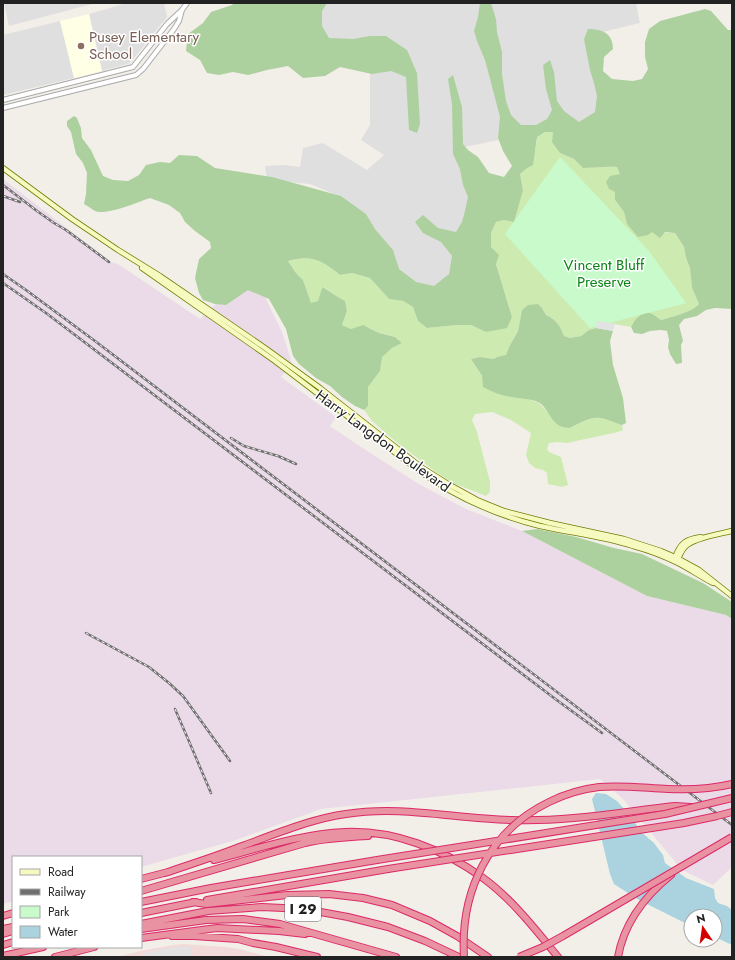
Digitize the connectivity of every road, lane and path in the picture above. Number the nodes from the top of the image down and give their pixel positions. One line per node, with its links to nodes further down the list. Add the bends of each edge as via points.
1 (187, 3): 2 (street)
2 (182, 10): 3 (street, via 167,24 134,67); 4 (street, via 174,29 136,75)
3 (3, 100)
4 (3, 108)
5 (3, 168): 6 (main road, Harry Langdon Boulevard)
6 (118, 250): 9 (main road, Harry Langdon Boulevard, via 253,340 320,388 421,467 462,493 504,511 630,541); 10 (main road, Harry Langdon Boulevard, via 281,365 418,470 456,494 518,520 626,544)
7 (732, 531): 8 (main road, via 689,540 682,544)
8 (680, 549): 9 (main road); 10 (main road); 11 (main road)
9 (667, 553): 10 (main road, Harry Langdon Boulevard)
10 (676, 559): 11 (main road, Harry Langdon Boulevard); 12 (main road, Harry Langdon Boulevard)
11 (686, 562): 12 (main road, Harry Langdon Boulevard)
12 (722, 587): 13 (main road, Harry Langdon Boulevard)
13 (732, 596)
14 (732, 784): 41 (highway, bridge, via 699,789 597,787 546,803 528,814 502,837 488,856 475,882 463,931)
15 (732, 798): 16 (highway, bridge)
16 (694, 808): 21 (highway, bridge, via 675,806 546,820 467,817 413,811 346,814 314,820); 24 (highway, bridge, via 210,888)
17 (732, 812): 25 (highway, bridge, via 684,823)
18 (386, 835): 21 (highway, via 344,832 308,837); 23 (highway, via 323,839 305,843); 44 (highway, via 434,849 484,879 516,908)
19 (732, 837): 20 (highway, bridge)
20 (682, 866): 43 (highway, bridge, via 563,936); 45 (highway, bridge, via 656,888 638,909 626,931)
21 (165, 873): 22 (highway)
22 (142, 879)
23 (142, 891)
24 (142, 902)
25 (193, 902): 27 (highway); 42 (highway, via 206,904 301,894 363,898 392,905 430,921)
26 (12, 913): 28 (highway)
27 (142, 913)
28 (3, 915)
29 (142, 924): 40 (highway, I 29, via 208,912 262,907 304,909 348,916 388,927)
30 (142, 929): 32 (highway, via 206,920 243,919 280,924)
31 (154, 936): 32 (highway, via 217,928); 33 (highway); 38 (highway, via 238,940)
32 (324, 936): 39 (highway)
33 (142, 938)
34 (39, 948): 36 (highway)
35 (90, 948): 37 (highway)
36 (3, 956)
37 (54, 957)
38 (317, 957)
39 (396, 957)
40 (459, 957)
41 (464, 957)
42 (488, 957)
43 (519, 957)
44 (558, 957)
45 (618, 957)

